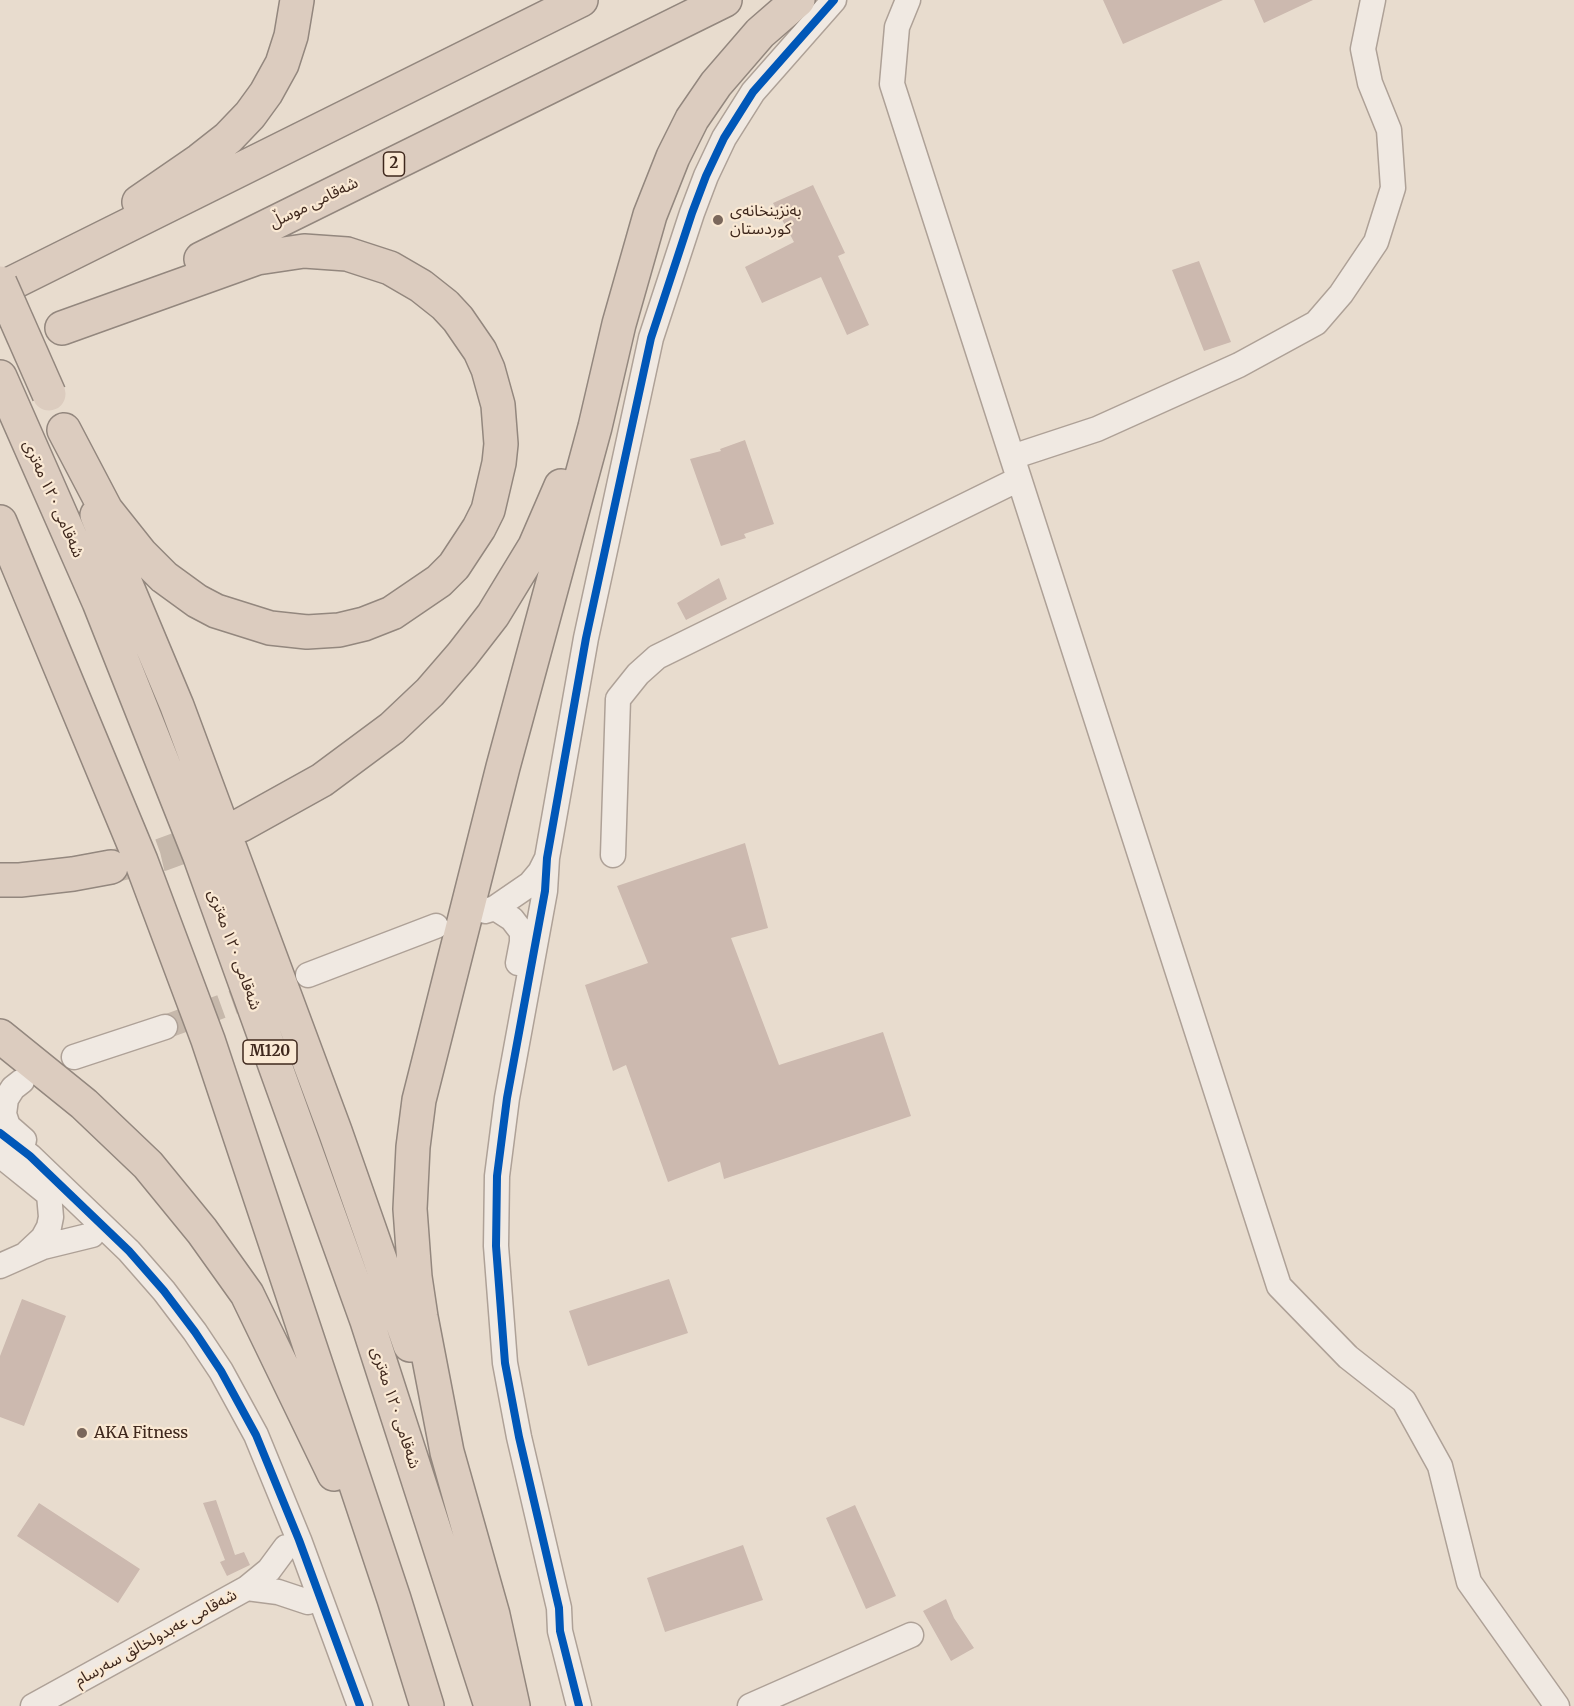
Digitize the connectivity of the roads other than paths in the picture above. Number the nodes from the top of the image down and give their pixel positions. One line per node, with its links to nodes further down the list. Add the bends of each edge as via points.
1 (297, 0): 8 (highway, via 282,64 266,93 228,138)
2 (581, 0): 8 (highway)
3 (725, 0): 12 (highway, شەقامی موسڵ / 2)
4 (798, 0): 11 (highway, via 737,58 692,119 660,185)
5 (834, 0): 20 (street, via 753,92 724,138 692,213 651,338 586,638)
6 (908, 0): 16 (street, via 897,27 892,84)
7 (1373, 0): 16 (street, via 1363,49 1370,83 1389,130 1393,188 1376,243 1341,294 1316,323 1239,365)
8 (34, 273): 10 (highway)
9 (0, 284): 15 (highway, bridge)
10 (0, 289)
11 (618, 324): 18 (highway, via 549,515 493,615 430,692 392,728 322,780); 36 (highway, via 595,427 494,801 419,1100 410,1209 415,1277)
12 (62, 328): 13 (highway, شەقامی موسڵ / 2); 15 (highway, via 257,258 304,251 346,254 390,268 421,286 458,319 488,369 498,405 501,444 488,510 454,566 439,581 392,613 364,624 308,632 270,628 216,611 164,577 106,510)
13 (0, 358)
14 (0, 377): 47 (highway, شەقامی ١٢٠ مەتری / M120, via 99,602 199,854 367,1321)
15 (64, 430): 36 (highway, via 182,717 331,1120)
16 (1015, 468): 19 (street, via 657,657 638,674 618,699); 51 (street, via 1279,1286 1348,1357 1404,1401 1440,1466 1469,1582)
17 (0, 522): 39 (highway, via 141,861 208,1040)
18 (241, 825)
19 (613, 855)
20 (547, 858): 41 (street, via 545,891 503,1126 497,1176 496,1246 510,1396 559,1608); 41 (street, via 530,884 490,909 506,914 517,924 522,937 487,1137 482,1233 487,1324 497,1398 509,1456 552,1615)
21 (111, 867): 22 (highway)
22 (0, 880)
23 (436, 926): 24 (street)
24 (308, 975)
25 (165, 1027): 27 (street)
26 (0, 1036): 39 (highway, via 84,1104 148,1165 247,1294)
27 (74, 1058)
28 (22, 1081): 31 (street, via 6,1099 4,1114 8,1126 26,1143)
29 (0, 1133): 31 (street)
30 (0, 1155): 32 (street)
31 (30, 1156): 45 (street, via 136,1259 221,1371 256,1436)
32 (49, 1194): 33 (street); 34 (street, via 49,1227)
33 (92, 1235): 34 (street); 37 (street, via 158,1305 212,1382 247,1448)
34 (27, 1253): 35 (street)
35 (0, 1266)
36 (447, 1452): 48 (highway, via 493,1615)
37 (286, 1547): 38 (street, شەقامی عەبدولخالق سەرسام); 40 (street)
38 (247, 1588): 40 (street, شەقامی عەبدولخالق سەرسام, via 278,1592); 43 (street, شەقامی عەبدولخالق سەرسام)
39 (394, 1599): 46 (highway)
40 (308, 1602): 44 (street)
41 (560, 1631): 49 (street)
42 (910, 1635): 50 (street)
43 (33, 1706)
44 (346, 1706)
45 (360, 1706)
46 (427, 1706)
47 (491, 1706)
48 (513, 1706)
49 (579, 1706)
50 (750, 1706)
51 (1557, 1706)

